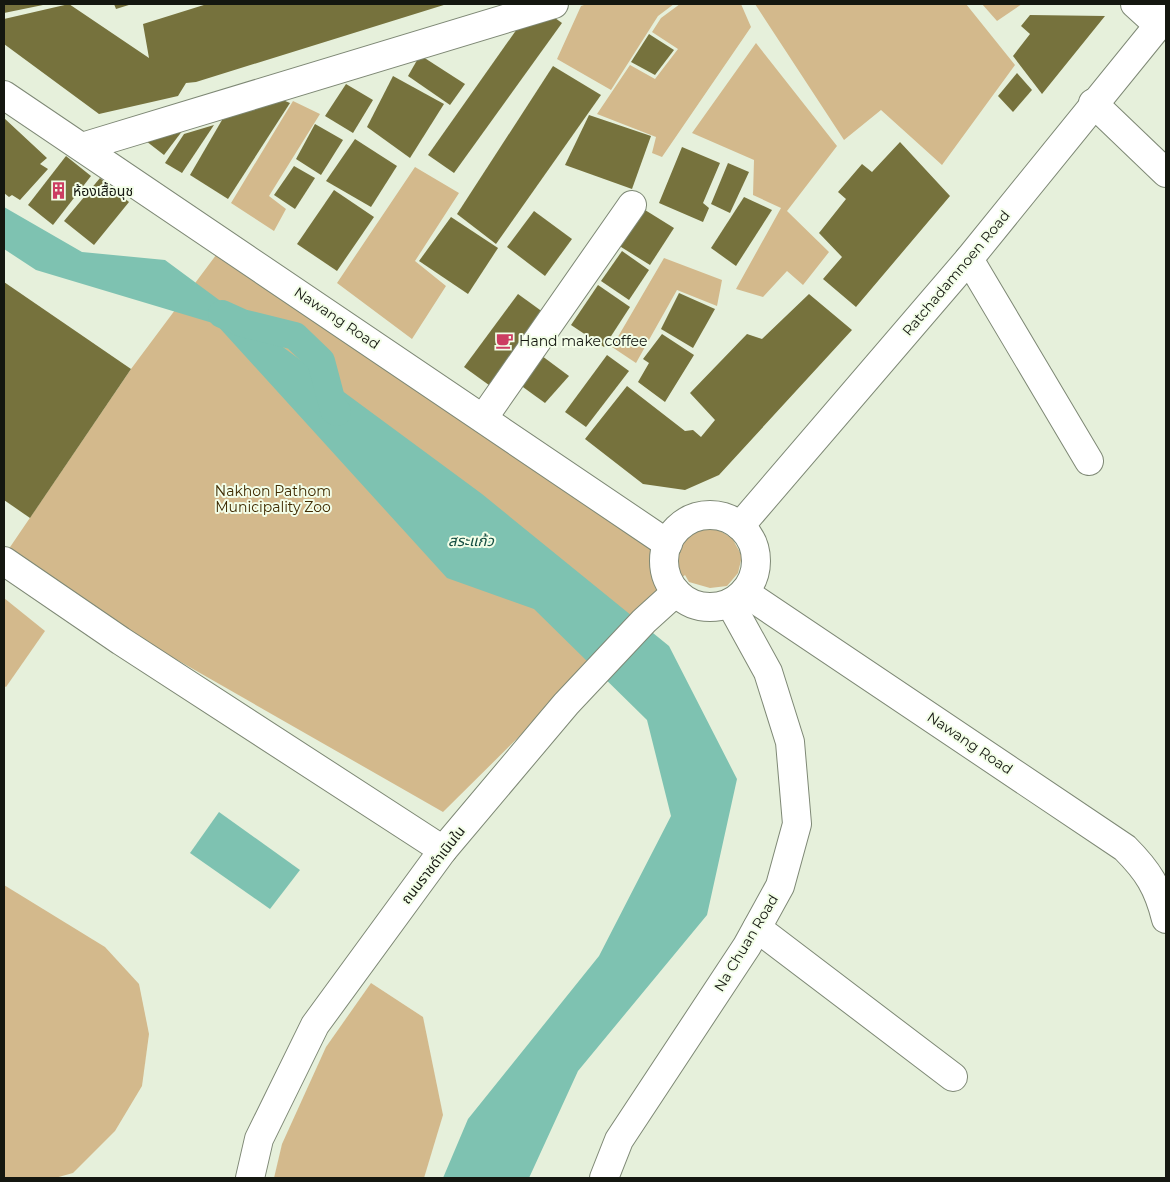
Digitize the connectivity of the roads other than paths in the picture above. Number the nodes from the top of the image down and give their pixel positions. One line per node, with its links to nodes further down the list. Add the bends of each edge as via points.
1 (554, 4): 6 (street)
2 (1135, 4): 3 (street)
3 (1162, 20): 5 (street, Ratchadamnoen Road)
4 (4, 95): 6 (street, Nawang Road)
5 (1093, 103): 7 (street); 9 (street, Ratchadamnoen Road)
6 (82, 147): 10 (street, Nawang Road)
7 (1166, 172)
8 (632, 205): 10 (street)
9 (969, 260): 11 (street); 12 (street, Ratchadamnoen Road)
10 (484, 418): 13 (street, Nawang Road)
11 (1089, 461)
12 (740, 526): 13 (street, via 714,515 700,516 676,531); 16 (street, via 756,551 756,566 752,580)
13 (668, 544): 15 (street, via 665,569)
14 (4, 561): 17 (street)
15 (676, 592): 16 (street, via 701,606 716,607); 17 (street, ถนนราชดำเนินใน, via 644,621 566,704)
16 (737, 598): 18 (street, Nawang Road, via 1125,848); 20 (street, Na Chuan Road, via 768,672 787,734 797,824 780,886)
17 (443, 850): 23 (street, ถนนราชดำเนินใน, via 315,1026 259,1140)
18 (1160, 880): 19 (street, Nawang Road)
19 (1166, 919)
20 (757, 928): 21 (street); 22 (street, Na Chuan Road, via 620,1140)
21 (953, 1077)
22 (613, 1175)
23 (250, 1178)

